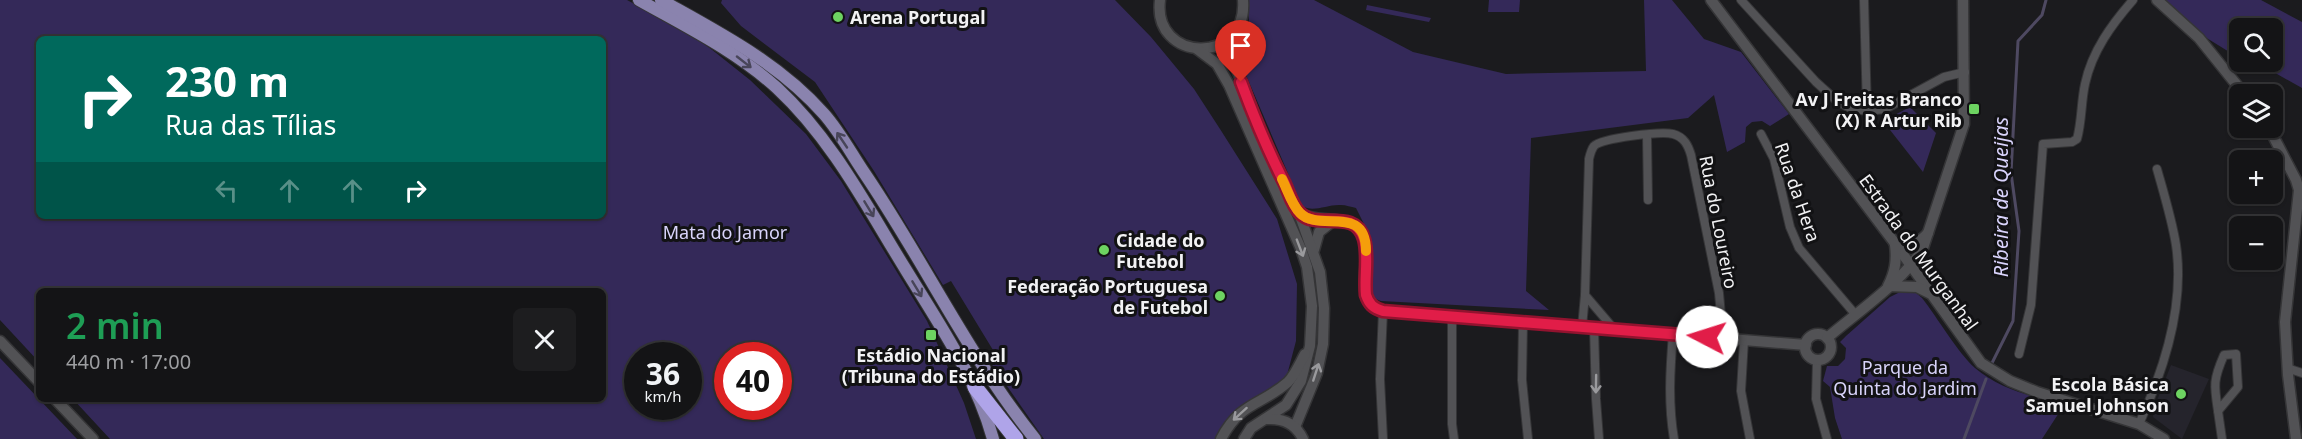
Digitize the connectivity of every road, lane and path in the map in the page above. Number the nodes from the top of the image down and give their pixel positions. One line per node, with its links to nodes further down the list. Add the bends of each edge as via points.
1 (639, 0): 49 (main road, one-way to 49, via 738,57 813,126 842,165)
2 (661, 0): 59 (main road, one-way to 2, via 989,378 886,205 825,116 788,78 754,53)
3 (1243, 0): 11 (street)
4 (1711, 0): 24 (street, Estrada do Murganhal)
5 (1742, 0): 15 (street, via 1837,101)
6 (1864, 0): 15 (street)
7 (1963, 0): 13 (street)
8 (2133, 0): 44 (street, via 2093,55 2077,139 2043,144 2031,305)
9 (2157, 0): 14 (street, via 2199,38)
10 (1158, 2): 12 (street, via 1170,36)
11 (1237, 30): 12 (street, via 1220,45); 21 (street, via 1234,62 1268,150)
12 (1197, 49): 43 (street, one-way to 43, via 1224,73 1301,249 1312,306)
13 (1965, 72): 15 (street, via 1944,77 1885,109); 23 (street, via 1964,124)
14 (2236, 84)
15 (1867, 111)
16 (1761, 134): 31 (street, Rua da Hera, via 1774,159 1790,227 1800,248)
17 (1647, 136): 20 (street); 29 (street, Rua do Loureiro, via 1605,140 1591,152); 38 (street, Rua do Loureiro, via 1674,135 1689,147 1719,293)
18 (2275, 138): 46 (street, via 2299,190 2286,307)
19 (2157, 169): 53 (street, via 2176,246 2176,300 2161,373)
20 (1648, 200)
21 (1299, 213): 22 (street, via 1312,219); 25 (street)
22 (1335, 220): 25 (street, via 1319,232); 30 (street, via 1361,231 1366,246 1366,295 1372,306)
23 (1929, 232): 24 (street, via 1911,245); 26 (street)
24 (1894, 242): 26 (street, Estrada do Murganhal); 27 (street, via 1895,270)
25 (1314, 250): 54 (street, one-way to 25, via 1317,373 1323,344 1322,290)
26 (1911, 265): 27 (street); 28 (street, Estrada do Murganhal)
27 (1888, 286): 28 (street, via 1917,287); 31 (street)
28 (1931, 294): 53 (street, Estrada do Murganhal, via 1980,363 2000,376 2037,392)
29 (1585, 295): 34 (street, Rua do Loureiro); 36 (street)
30 (1383, 311): 32 (street); 63 (street)
31 (1855, 314): 39 (street)
32 (1452, 316): 33 (street); 64 (street)
33 (1523, 322): 34 (street); 65 (street, via 1522,380)
34 (1582, 327): 35 (street)
35 (1594, 328): 36 (street); 66 (street, one-way to 66)
36 (1614, 329): 37 (street)
37 (1673, 334): 38 (street); 67 (street, via 1669,383)
38 (1724, 338): 40 (street)
39 (1827, 338): 42 (street, via 1812,335); 45 (street, via 1830,352)
40 (1744, 340): 42 (street); 68 (street, via 1741,391)
41 (0, 341): 48 (street)
42 (1806, 345): 45 (street, via 1810,356)
43 (1310, 346): 52 (street, via 1307,364 1293,395); 60 (street, one-way to 60, via 1290,380 1238,413)
44 (2019, 354)
45 (1817, 359): 69 (street, via 1816,399)
46 (2287, 368): 47 (street); 72 (street)
47 (2302, 373)
48 (36, 379)
49 (975, 387): 57 (main road); 58 (highway)
50 (58, 402): 56 (street)
51 (2218, 411): 51 (street, via 2215,375 2224,355 2236,354 2238,387); 71 (street)
52 (1266, 419): 54 (street, via 1277,418); 61 (street, via 1251,428)
53 (2139, 424): 55 (street, Estrada do Murganhal)
54 (1295, 427): 62 (street)
55 (2151, 434): 70 (street, Estrada do Murganhal)
56 (93, 439)
57 (993, 439)
58 (1016, 439)
59 (1035, 439)
60 (1221, 439)
61 (1244, 439)
62 (1303, 439)
63 (1383, 439)
64 (1454, 439)
65 (1528, 439)
66 (1599, 439)
67 (1674, 439)
68 (1750, 439)
69 (1827, 439)
70 (2164, 439)
71 (2222, 439)
72 (2296, 439)

